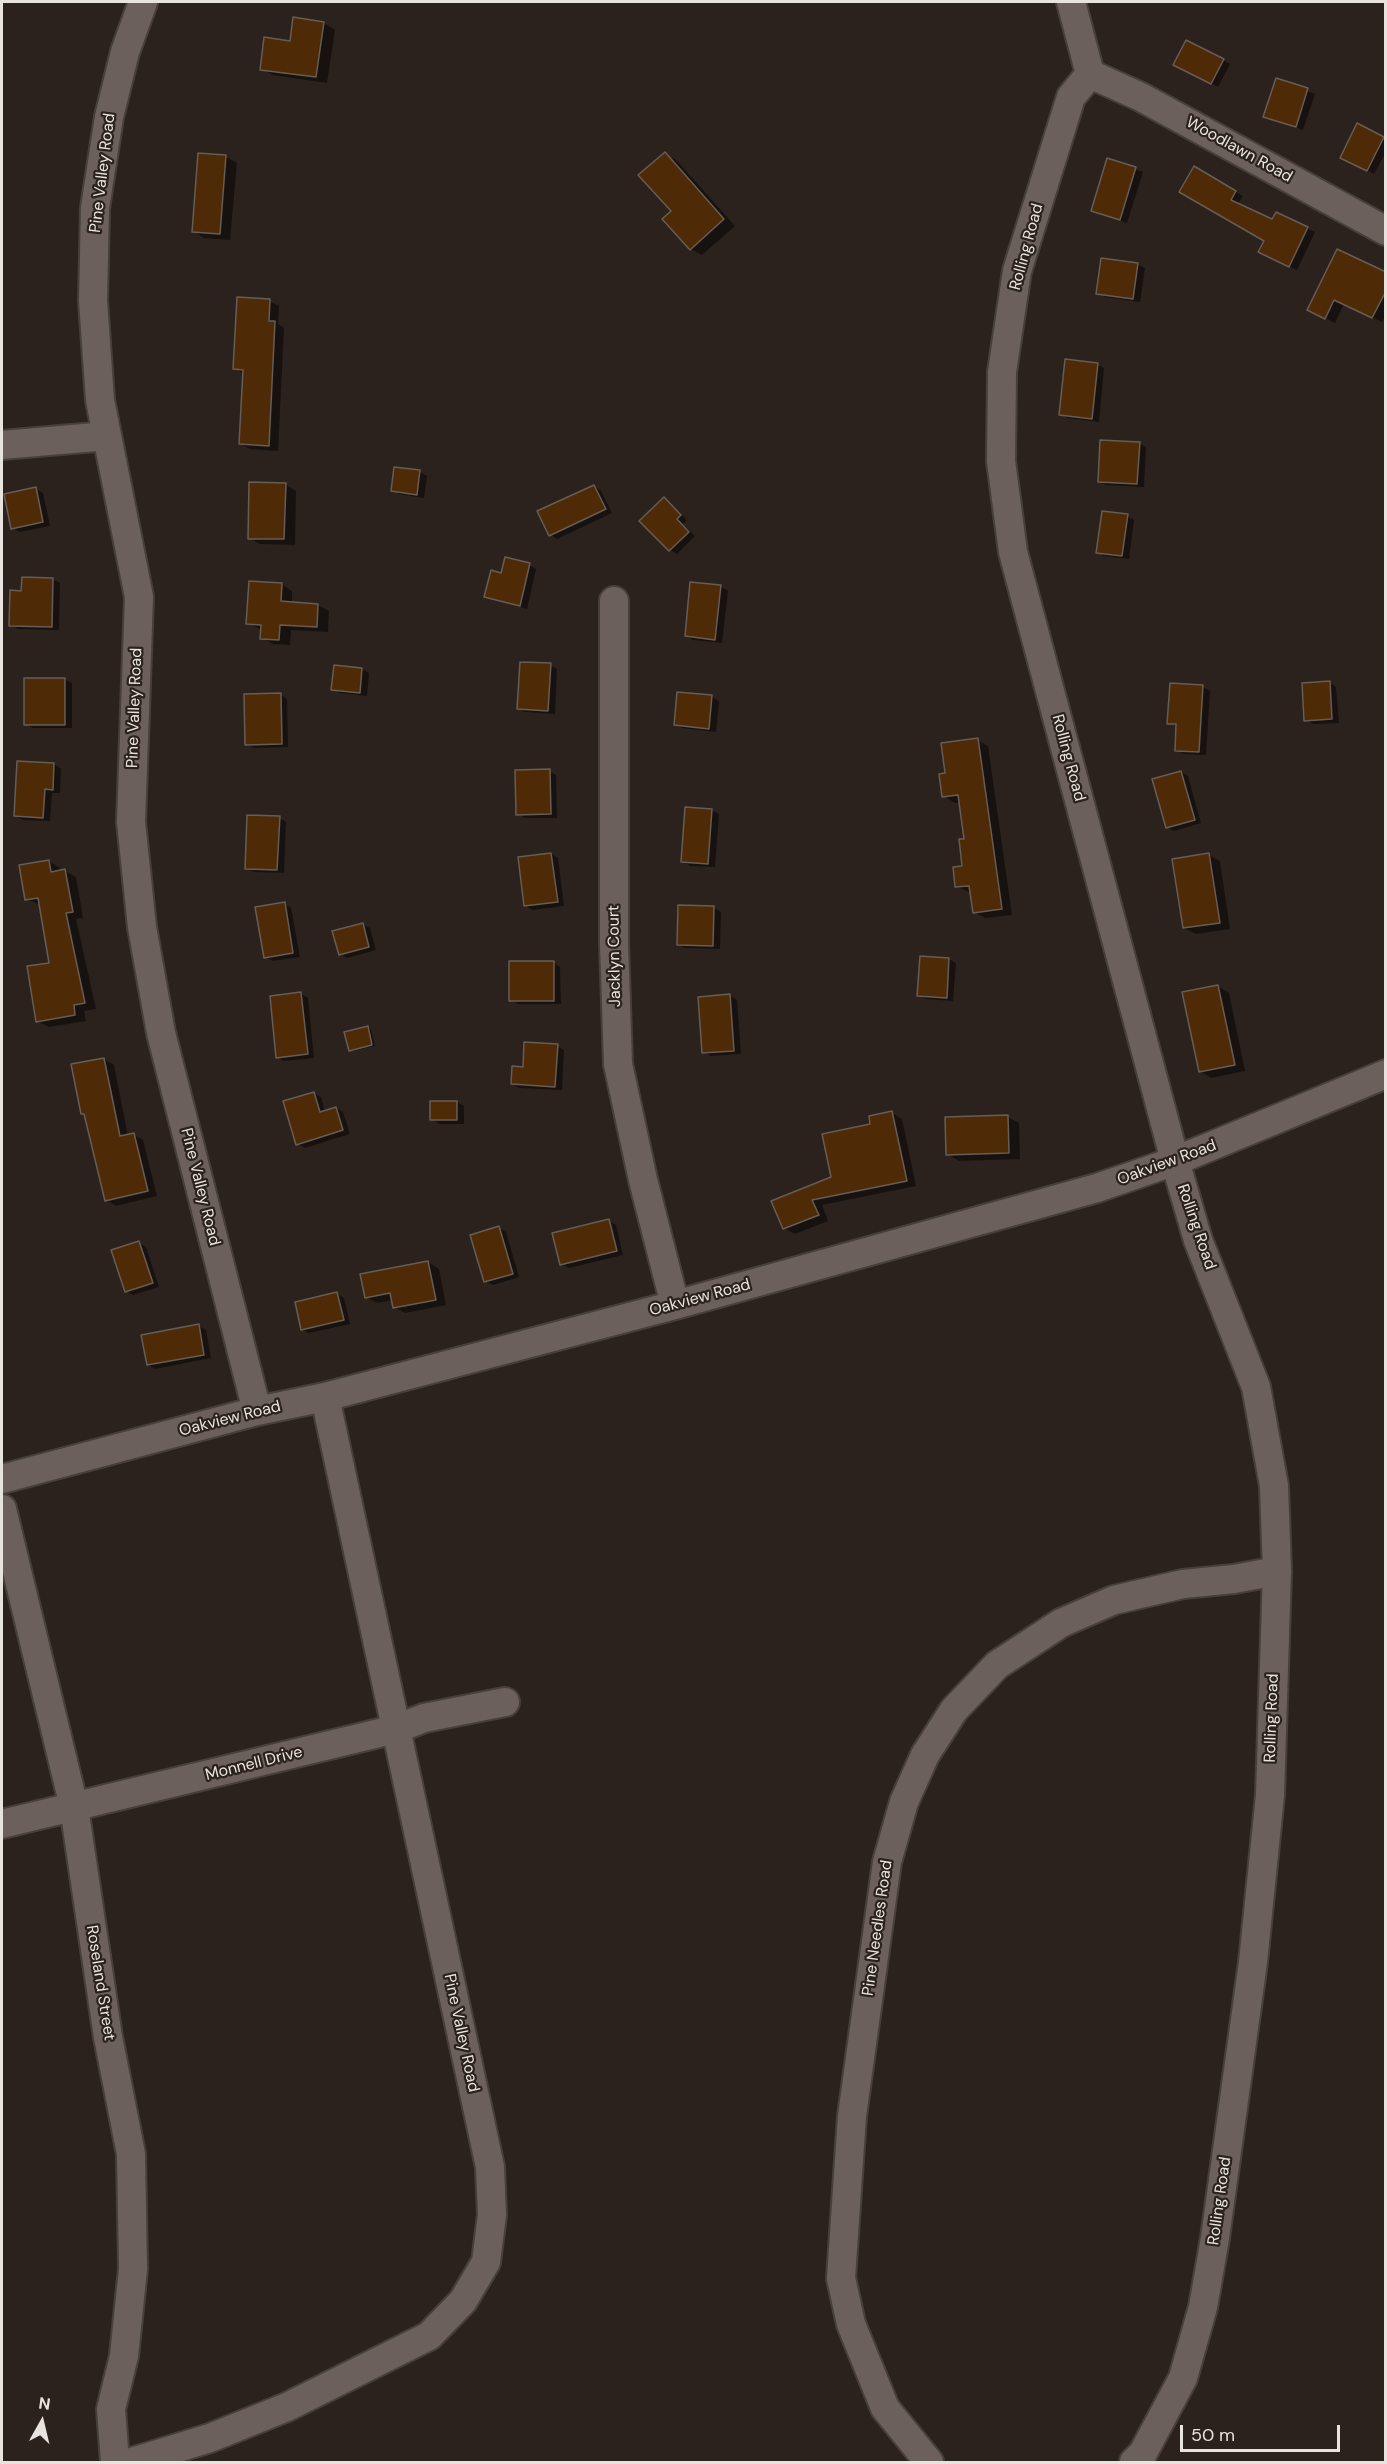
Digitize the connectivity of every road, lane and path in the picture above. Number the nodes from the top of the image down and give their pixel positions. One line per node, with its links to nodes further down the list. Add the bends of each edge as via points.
1 (143, 2): 5 (street, Pine Valley Road, via 125,52 109,117 95,208 93,300 100,400)
2 (1071, 2): 3 (street)
3 (1090, 74): 4 (street, Woodlawn Road, via 1141,97); 9 (street, Rolling Road, via 1071,97 1017,271 1002,372 1001,461 1013,552)
4 (1386, 231)
5 (107, 436): 6 (street); 12 (street, Pine Valley Road, via 139,597 131,822 142,927 161,1033)
6 (2, 445)
7 (614, 601): 10 (street, Jacklyn Court, via 618,1064)
8 (1386, 1074): 9 (street, Oakview Road)
9 (1175, 1161): 10 (street, Oakview Road, via 1097,1188); 15 (street, Rolling Road, via 1198,1240 1256,1386 1274,1486)
10 (675, 1305): 11 (street, Oakview Road)
11 (325, 1397): 12 (street, Oakview Road); 17 (street, Pine Valley Road)
12 (257, 1411): 13 (street, Oakview Road)
13 (2, 1479)
14 (2, 1509): 18 (street, Roseland Street)
15 (1277, 1571): 22 (street, Pine Needles Road, via 1183,1584 1114,1600 1061,1623 997,1665 954,1710 925,1755 904,1802 887,1862 853,2104 841,2278 851,2324 881,2399); 23 (street, Rolling Road, via 1270,1795 1253,1962 1215,2238 1203,2307 1183,2378)
16 (505, 1702): 17 (street, Monnell Drive, via 424,1718)
17 (396, 1729): 18 (street, Monnell Drive); 21 (street, Pine Valley Road, via 490,2167 492,2215 486,2262 463,2301 429,2336 287,2407)
18 (74, 1807): 19 (street, Monnell Drive); 20 (street, Roseland Street, via 108,2037 130,2154 133,2269 124,2356 111,2409)
19 (2, 1824)
20 (115, 2463)
21 (132, 2463)
22 (929, 2463)
23 (1134, 2463)

